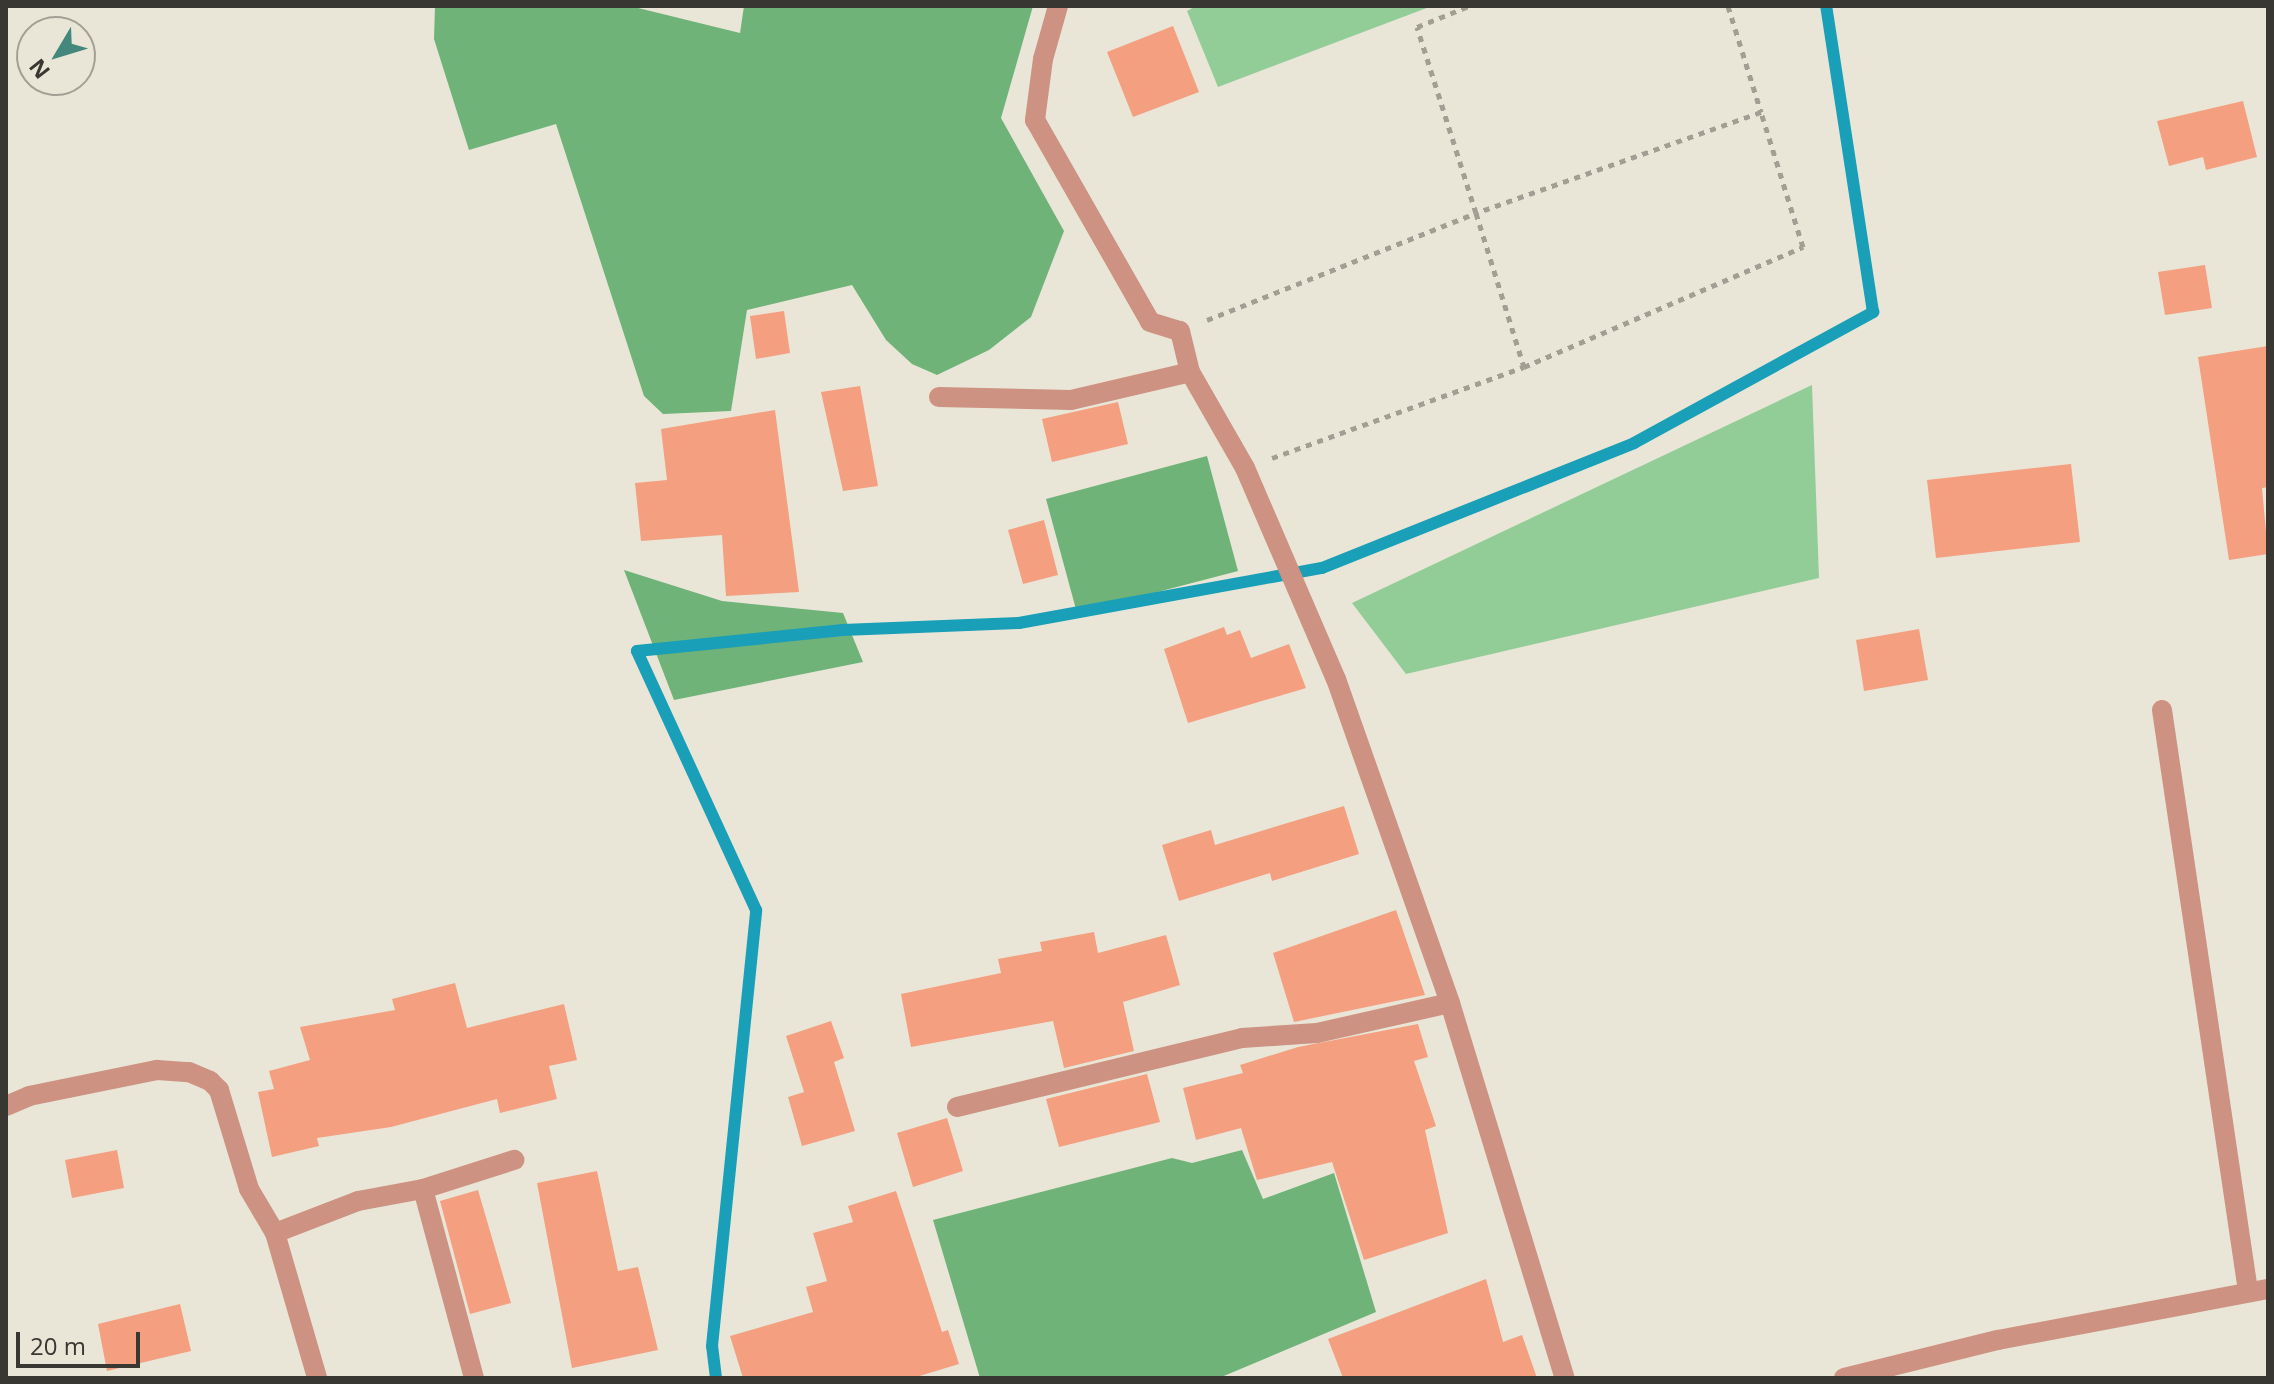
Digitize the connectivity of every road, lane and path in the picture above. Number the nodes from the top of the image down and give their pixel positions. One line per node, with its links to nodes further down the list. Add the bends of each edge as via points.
1 (1058, 6): 6 (street, via 1043,59 1035,120 1150,322)
2 (1469, 6): 5 (path, via 1417,27)
3 (1728, 6): 4 (path)
4 (1761, 112): 5 (path); 7 (path, via 1803,247)
5 (1476, 213): 6 (path); 7 (path)
6 (1180, 331): 8 (street)
7 (1524, 367): 10 (path)
8 (1190, 372): 9 (street, via 1071,400); 10 (street)
9 (939, 397)
10 (1245, 468): 12 (street, via 1336,679)
11 (2162, 710): 18 (street)
12 (1450, 1003): 14 (street, via 1317,1033 1242,1038); 21 (street)
13 (6, 1106): 17 (street, via 29,1096 157,1070 189,1072 210,1081 219,1090 249,1189)
14 (957, 1107)
15 (514, 1160): 16 (street)
16 (423, 1189): 17 (street, via 358,1201); 20 (street)
17 (275, 1233): 19 (street)
18 (2258, 1290): 22 (street, via 1998,1340)
19 (317, 1378)
20 (474, 1378)
21 (1565, 1378)
22 (1844, 1378)

